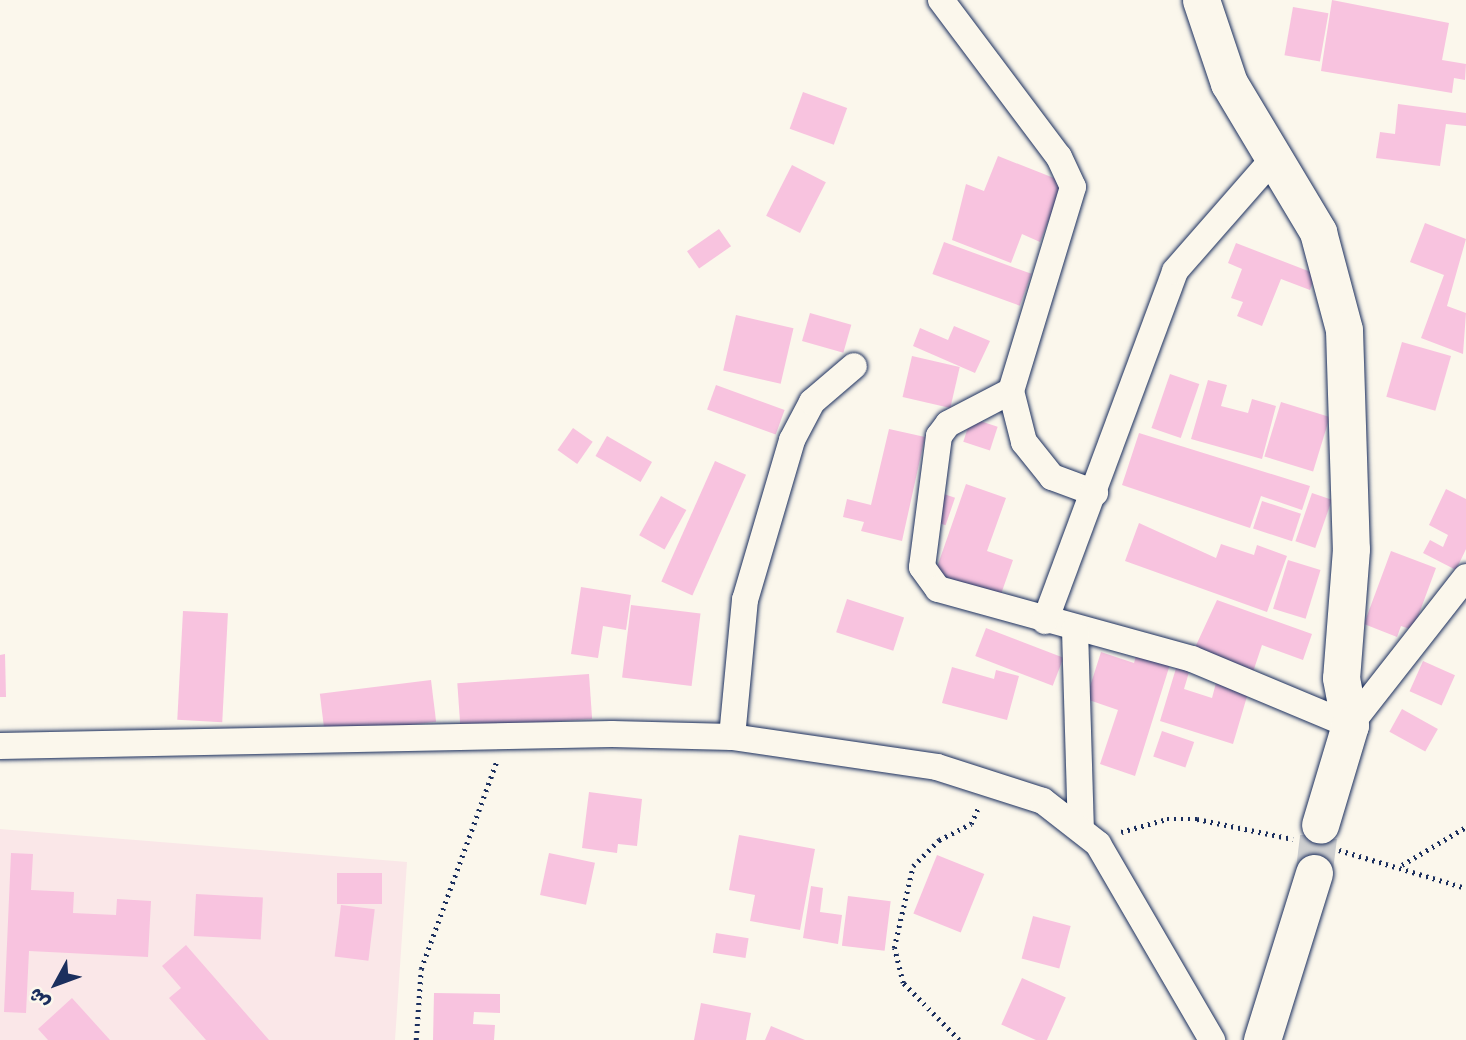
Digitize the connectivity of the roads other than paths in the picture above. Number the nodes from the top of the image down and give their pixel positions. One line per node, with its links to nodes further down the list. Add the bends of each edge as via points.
1 (941, 0): 5 (street, via 1059,158 1073,187)
2 (1201, 0): 3 (street, via 1229,83)
3 (1274, 158): 6 (street, via 1175,271 1135,365); 10 (street, via 1318,232 1344,330 1351,550 1340,678)
4 (854, 366): 11 (street, via 812,402 792,440 745,600)
5 (1011, 391): 6 (street, via 1024,442 1052,477); 8 (street, via 948,424 939,436 922,567 938,589)
6 (1095, 493): 8 (street)
7 (1466, 577): 10 (street)
8 (1045, 621): 9 (street)
9 (1075, 630): 10 (street, via 1192,659); 13 (street)
10 (1350, 725): 15 (street)
11 (732, 737): 12 (street, via 501,735); 13 (street, via 873,754 984,779 1043,800)
12 (0, 746)
13 (1090, 835): 14 (street)
14 (1212, 1040)
15 (1262, 1040)

